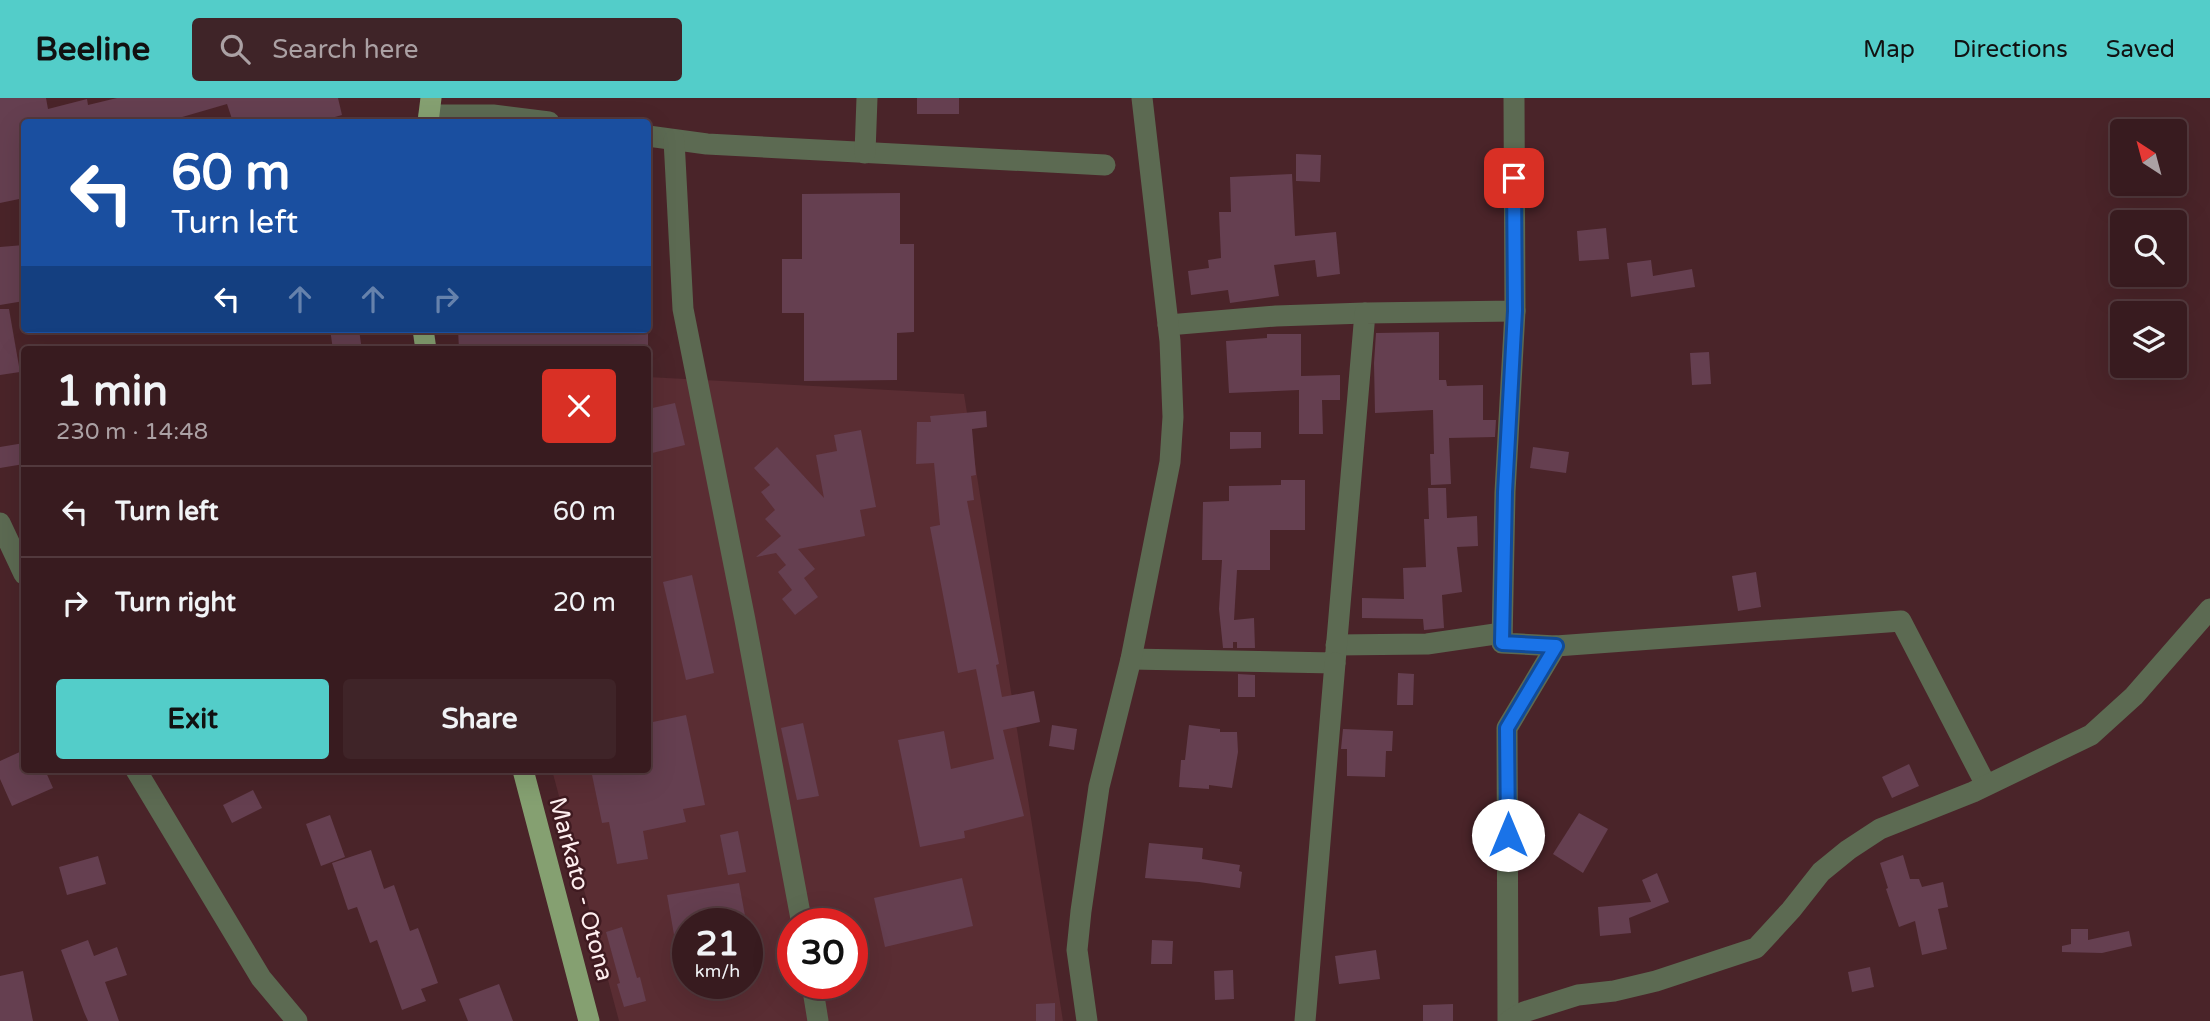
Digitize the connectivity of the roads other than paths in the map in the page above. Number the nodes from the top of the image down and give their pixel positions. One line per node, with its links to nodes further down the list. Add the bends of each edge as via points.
1 (867, 98): 8 (street)
2 (1142, 98): 12 (street)
3 (1514, 98): 10 (street)
4 (429, 112): 5 (street)
5 (525, 119)
6 (651, 136): 7 (street)
7 (674, 140): 8 (street); 24 (street, via 683,309)
8 (865, 153): 9 (street)
9 (1105, 165)
10 (1515, 311): 11 (street); 17 (street)
11 (1365, 313): 12 (street); 19 (street)
12 (1168, 325): 20 (street, via 1173,417 1170,462)
13 (0, 523): 14 (street)
14 (11, 546): 15 (street)
15 (21, 568)
16 (2210, 608): 23 (street, via 2142,687 2091,735)
17 (1502, 633): 18 (street, via 1502,643); 19 (street)
18 (1556, 646): 23 (street, via 1901,621); 31 (street, via 1507,728)
19 (1335, 654): 20 (street); 30 (street)
20 (1131, 659): 29 (street, via 1099,787 1081,911 1077,950)
21 (138, 773): 26 (street, via 261,978)
22 (524, 773): 27 (main road, Markato - Otona)
23 (1986, 785): 31 (street, via 1880,828 1848,850 1821,872 1756,948 1656,981 1578,995)
24 (799, 908)
25 (814, 999): 28 (street)
26 (297, 1021)
27 (589, 1021)
28 (818, 1021)
29 (1087, 1021)
30 (1305, 1021)
31 (1508, 1021)

